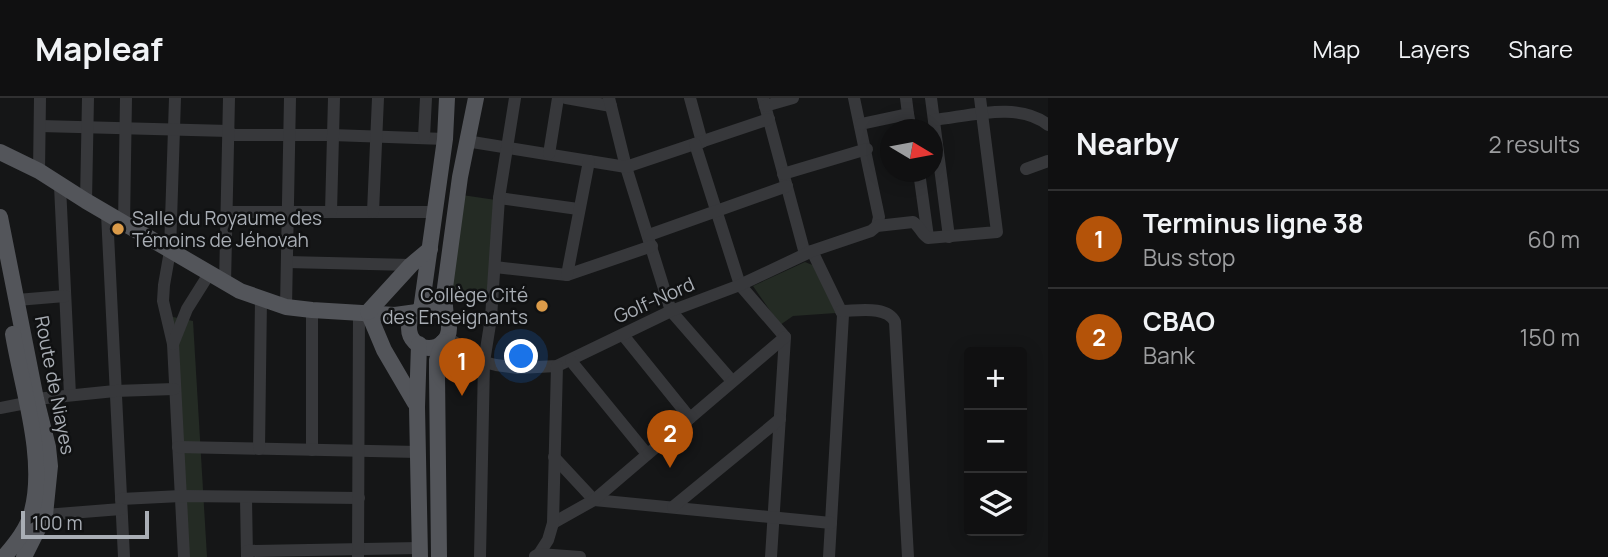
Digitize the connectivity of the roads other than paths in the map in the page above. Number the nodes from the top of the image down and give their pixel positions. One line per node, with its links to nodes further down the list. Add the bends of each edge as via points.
1 (40, 98): 31 (street)
2 (88, 98): 32 (street)
3 (125, 98): 33 (street)
4 (175, 98): 34 (street)
5 (229, 98): 35 (street)
6 (290, 98): 36 (street)
7 (334, 98): 37 (street)
8 (379, 98): 38 (street)
9 (426, 98): 39 (street)
10 (447, 98): 40 (main road)
11 (476, 98): 41 (main road)
12 (515, 98): 43 (street)
13 (558, 98): 46 (street)
14 (566, 98): 21 (street)
15 (690, 98): 42 (street)
16 (793, 98): 22 (street)
17 (854, 98): 29 (street)
18 (906, 98): 23 (street)
19 (931, 98): 27 (street)
20 (980, 98): 24 (street)
21 (610, 102): 49 (street)
22 (764, 102): 25 (street)
23 (908, 114): 26 (street); 29 (street)
24 (982, 115): 28 (street); 30 (street, via 1015,111); 69 (street, via 997,232)
25 (769, 119): 42 (street); 52 (street)
26 (909, 119)
27 (934, 119)
28 (943, 119)
29 (861, 124): 44 (street)
30 (1048, 125)
31 (40, 126): 32 (street); 51 (street)
32 (87, 127): 33 (street); 57 (street)
33 (125, 128): 34 (street); 67 (street)
34 (175, 129): 35 (street); 73 (street)
35 (228, 133): 36 (street); 60 (street)
36 (289, 135): 37 (street); 61 (street)
37 (332, 135): 38 (street); 62 (street)
38 (377, 136): 39 (street); 63 (street)
39 (425, 137): 40 (street)
40 (445, 139): 64 (main road)
41 (466, 141): 43 (street); 92 (main road, via 446,279)
42 (699, 143): 49 (street); 59 (street)
43 (508, 147): 46 (street); 56 (street)
44 (867, 149): 52 (street); 68 (street)
45 (0, 152): 51 (main road)
46 (549, 154): 47 (street)
47 (589, 161): 49 (street); 58 (street)
48 (1048, 161): 50 (street)
49 (626, 167): 71 (street)
50 (1026, 169)
51 (39, 171): 55 (main road)
52 (785, 180): 59 (street); 74 (street)
53 (920, 182): 70 (street)
54 (942, 182): 69 (street)
55 (60, 186): 57 (main road); 83 (street)
56 (499, 198): 58 (street); 77 (street)
57 (86, 201): 65 (main road)
58 (578, 209): 80 (street)
59 (716, 211): 71 (street); 82 (street)
60 (227, 212): 61 (street); 81 (street)
61 (286, 212): 62 (street); 75 (street)
62 (331, 212): 63 (street)
63 (373, 212): 64 (street)
64 (435, 212): 72 (main road)
65 (107, 214): 67 (main road); 104 (street)
66 (0, 217): 85 (main road, Route de Niayes)
67 (124, 224): 73 (main road)
68 (877, 226): 70 (street, Golf-Nord, via 913,222); 74 (street, Golf-Nord)
69 (949, 237): 70 (street)
70 (928, 238)
71 (651, 241): 80 (street); 89 (street)
72 (430, 249): 76 (main road); 88 (main road)
73 (170, 251): 79 (main road); 98 (street, via 163,301)
74 (808, 253): 82 (street, Golf-Nord); 90 (street)
75 (287, 262): 76 (street); 86 (street)
76 (411, 265): 91 (main road)
77 (495, 267): 80 (street); 100 (street)
78 (0, 270): 93 (main road, Route de Niayes)
79 (209, 274): 81 (main road); 98 (street, via 187,309)
80 (567, 275)
81 (225, 284): 84 (main road)
82 (740, 285): 89 (street, Golf-Nord); 95 (street)
83 (65, 296): 85 (street); 105 (street)
84 (261, 299): 86 (main road); 112 (street)
85 (17, 300): 106 (main road, Route de Niayes)
86 (286, 306): 87 (main road)
87 (312, 310): 91 (main road); 113 (street)
88 (419, 311): 91 (main road, via 395,315); 92 (main road, via 435,309); 97 (main road, via 410,323)
89 (671, 311): 94 (street, Golf-Nord); 102 (street)
90 (841, 311): 127 (street); 142 (street, via 884,312 895,322)
91 (367, 312): 97 (main road); 107 (main road); 114 (street)
92 (446, 317): 96 (main road)
93 (6, 332): 106 (main road, Route de Niayes)
94 (623, 335): 99 (street, Golf-Nord); 109 (street)
95 (785, 337): 102 (street); 110 (street)
96 (445, 339): 97 (main road, via 432,348); 100 (street, Golf-Nord); 137 (main road, via 437,360)
97 (415, 340): 107 (main road)
98 (173, 344): 103 (street)
99 (571, 361): 101 (street, Golf-Nord); 116 (street)
100 (484, 362): 101 (street, Golf-Nord, via 518,368); 138 (street)
101 (557, 366): 117 (street)
102 (732, 381): 109 (street)
103 (174, 388): 104 (street); 111 (street)
104 (115, 391): 105 (street); 122 (street)
105 (70, 395): 106 (street)
106 (31, 401): 108 (street); 124 (main road, Route de Niayes, via 48,447); 133 (main road, Route de Niayes, via 36,461 32,511)
107 (417, 407): 115 (main road)
108 (0, 408)
109 (690, 418): 116 (street)
110 (780, 419): 123 (street); 125 (street)
111 (178, 447): 112 (street); 118 (street)
112 (259, 449): 113 (street)
113 (312, 450): 114 (street)
114 (359, 451): 115 (street); 120 (street)
115 (418, 452): 130 (main road)
116 (647, 454): 121 (street)
117 (554, 457): 121 (street); 126 (street)
118 (181, 496): 119 (street); 122 (street); 136 (street)
119 (246, 498): 120 (street); 131 (street)
120 (359, 498): 129 (street)
121 (594, 500): 123 (street); 126 (street)
122 (121, 504): 124 (street); 135 (street)
123 (673, 507): 125 (street)
124 (45, 515): 134 (main road, Route de Niayes)
125 (774, 517): 127 (street); 140 (street)
126 (553, 523): 132 (street, via 548,540)
127 (831, 523): 141 (street)
128 (306, 553): 129 (street); 131 (street)
129 (358, 553): 130 (street)
130 (420, 553)
131 (247, 554)
132 (536, 555): 139 (street)
133 (5, 557)
134 (25, 557)
135 (124, 557)
136 (184, 557)
137 (439, 557)
138 (481, 557)
139 (580, 557)
140 (771, 557)
141 (829, 557)
142 (908, 557)

